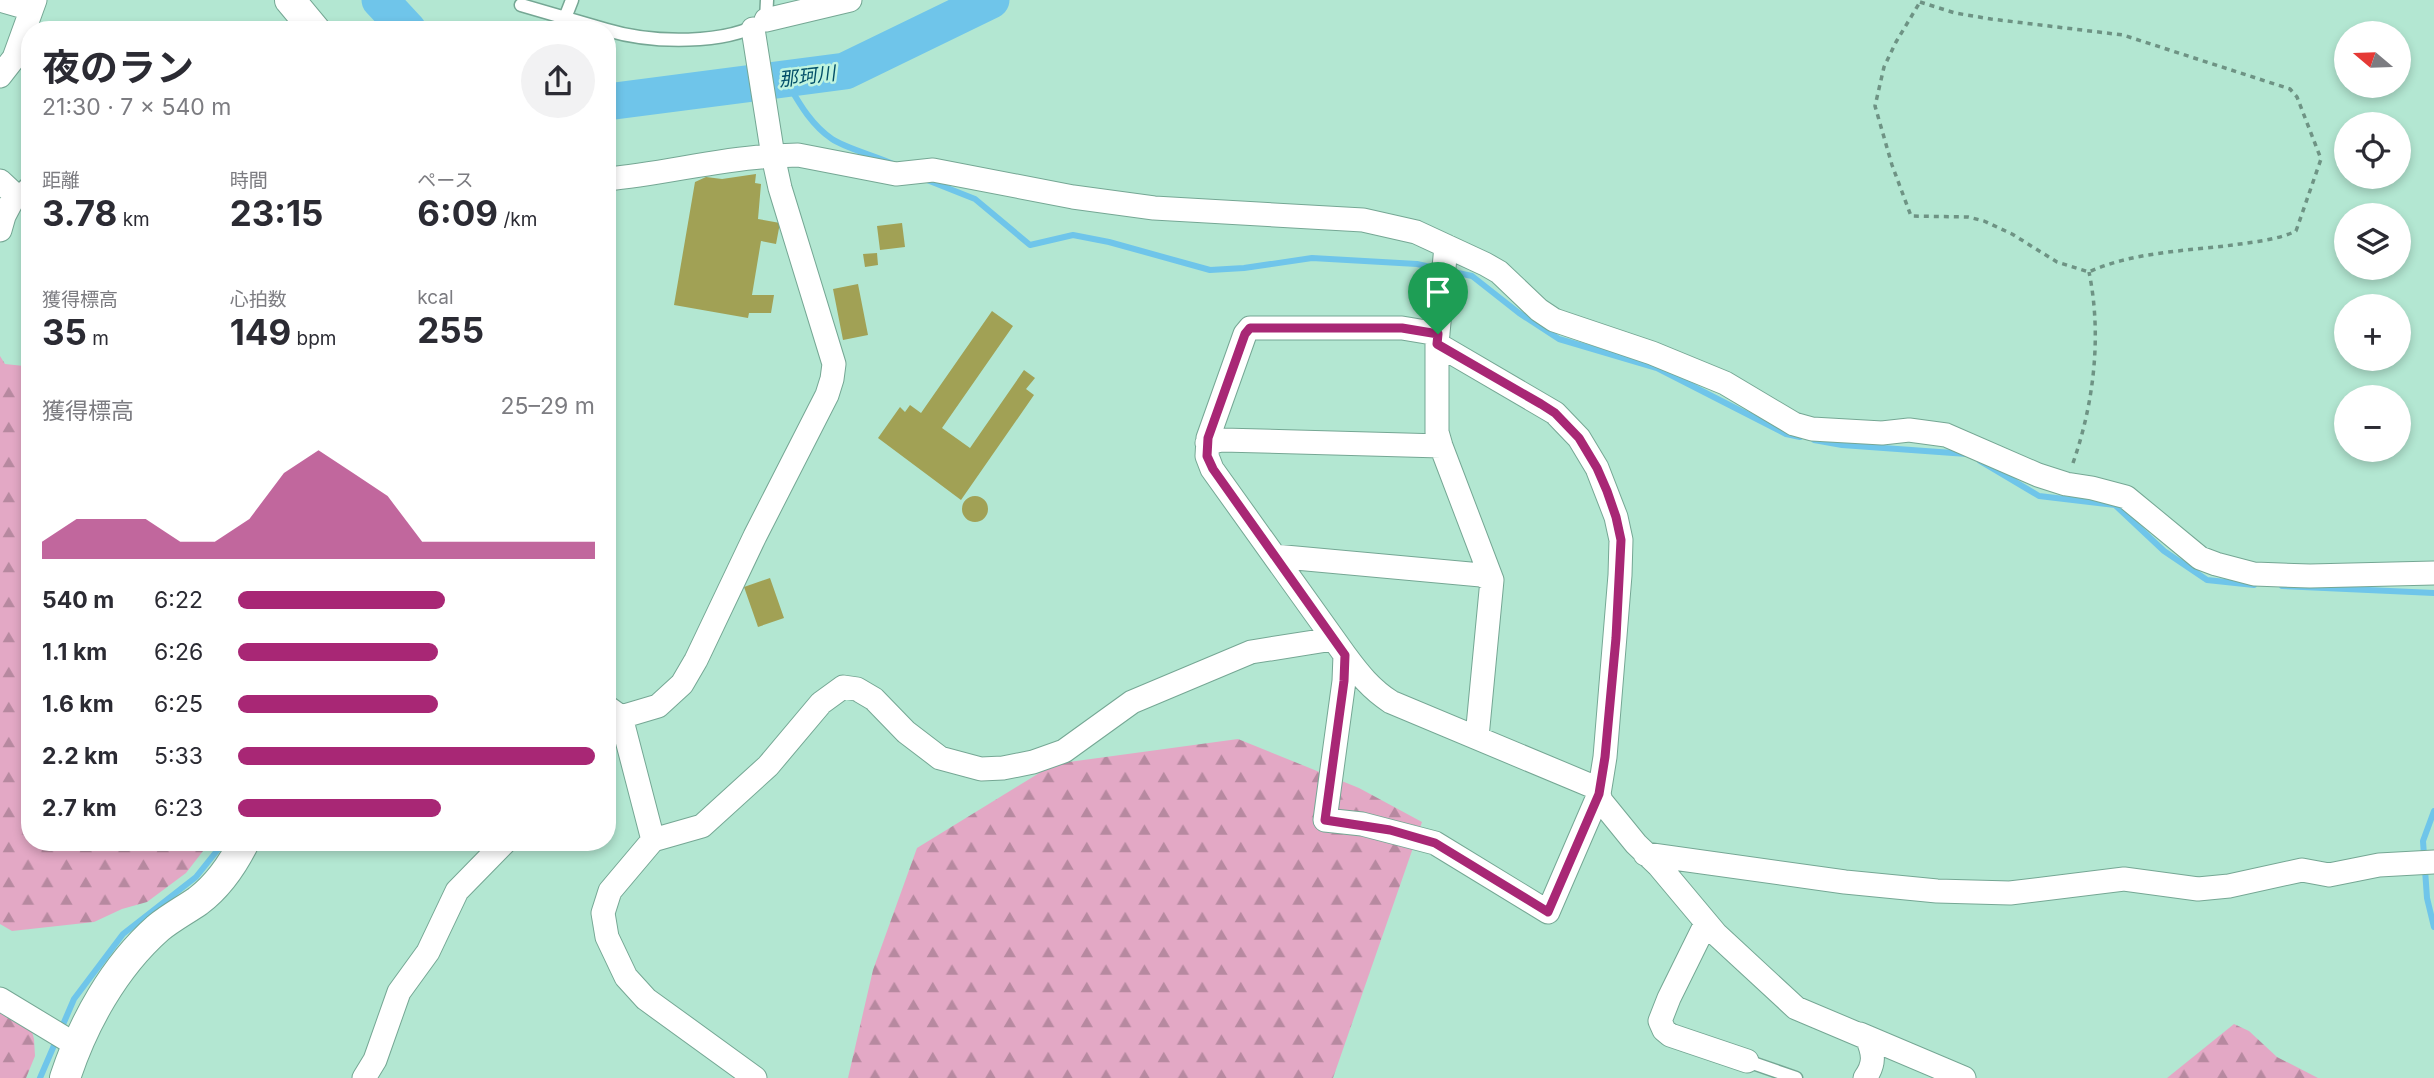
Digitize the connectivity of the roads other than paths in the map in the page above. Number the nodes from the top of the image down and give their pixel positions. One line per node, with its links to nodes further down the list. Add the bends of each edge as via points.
1 (0, 0): 5 (street)
2 (290, 0): 9 (street)
3 (572, 0): 7 (lane)
4 (850, 0): 11 (street)
5 (33, 4): 8 (street)
6 (521, 5): 7 (lane)
7 (565, 18): 10 (lane)
8 (27, 21)
9 (308, 21)
10 (576, 21)
11 (760, 22): 12 (lane, via 722,36 664,40); 15 (street)
12 (616, 32)
13 (21, 38): 14 (street, via 14,58)
14 (0, 76)
15 (772, 150): 16 (street); 19 (street, via 895,174 933,170 1154,208 1363,220 1416,232); 27 (street, via 834,364 832,379 682,684 659,706)
16 (616, 178)
17 (17, 196): 18 (street)
18 (0, 230)
19 (1446, 246): 20 (street); 24 (street, via 1499,272 1554,320 1725,383 1794,424 1812,429 1946,435 2022,469 2126,497 2200,558 2254,574)
20 (1437, 339): 21 (street, via 1402,328 1250,328); 22 (street); 30 (street, via 1555,413 1579,438 1607,491 1621,540)
21 (1208, 443): 22 (street); 23 (street, via 1213,469)
22 (1441, 446): 25 (street)
23 (1275, 556): 25 (street, via 1481,575); 26 (street)
24 (2434, 573)
25 (1492, 580): 29 (street)
26 (1339, 647): 29 (street, via 1361,677 1391,702); 30 (street, via 1344,681 1325,820 1381,828 1435,843 1548,912); 31 (street, via 1251,652 1132,702 1064,751 1003,768 981,769 940,758 874,699 843,687 821,703 768,766 702,826)
27 (616, 712)
28 (616, 719): 31 (street)
29 (1477, 737): 30 (street)
30 (1599, 791): 34 (street, via 1607,810)
31 (653, 840): 43 (street, via 610,891 603,913 607,937 626,977 646,999)
32 (240, 851): 39 (street, via 233,865 201,899 159,928 118,971)
33 (496, 851): 42 (street, via 457,891 428,952 399,992)
34 (1645, 854): 35 (street, via 1845,882 2010,893 2124,879 2197,889 2302,870 2329,875 2379,865); 36 (street)
35 (2434, 862)
36 (1706, 923): 38 (street, via 1796,1008); 40 (street, via 1660,1021 1670,1035)
37 (0, 999): 39 (street)
38 (1859, 1034): 45 (street, via 1867,1038 1873,1054 1872,1069); 46 (street)
39 (76, 1045): 41 (street)
40 (1747, 1061): 44 (lane)
41 (65, 1078)
42 (364, 1078)
43 (755, 1078)
44 (1796, 1078)
45 (1865, 1078)
46 (1964, 1078)

